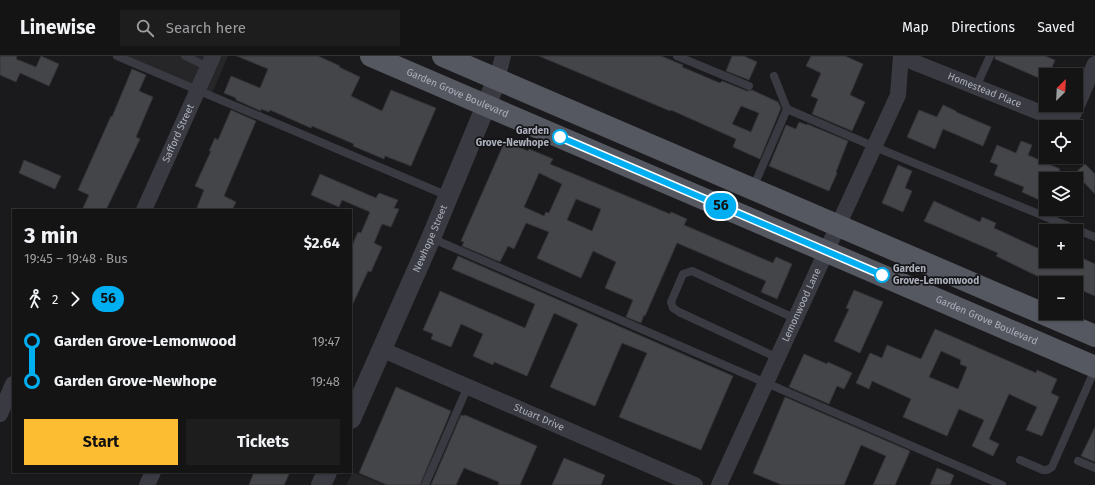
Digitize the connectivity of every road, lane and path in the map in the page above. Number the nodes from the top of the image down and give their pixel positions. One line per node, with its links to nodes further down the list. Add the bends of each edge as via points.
1 (185, 56): 9 (lane)
2 (371, 56): 16 (main road, Garden Grove Boulevard)
3 (443, 56): 12 (main road)
4 (503, 56): 12 (street, Newhope Street)
5 (677, 56): 13 (lane)
6 (990, 56): 14 (lane)
7 (121, 57): 15 (lane)
8 (901, 57): 14 (street, Homestead Place); 18 (street, Lemonwood Lane, via 898,95)
9 (210, 61): 15 (street, Safford Street)
10 (1095, 64): 14 (street, Homestead Place, via 1069,124)
11 (774, 76): 17 (lane)
12 (497, 79): 16 (street, Newhope Street); 19 (main road)
13 (749, 86)
14 (976, 87)
15 (197, 90): 20 (lane); 21 (street, Safford Street)
16 (486, 106): 20 (street, Newhope Street); 25 (main road, Garden Grove Boulevard)
17 (787, 109): 18 (lane); 19 (lane)
18 (875, 147): 22 (street, Lemonwood Lane); 23 (lane)
19 (753, 188): 22 (main road)
20 (448, 196): 24 (street, Newhope Street)
21 (144, 209)
22 (839, 226): 25 (street, Lemonwood Lane); 27 (main road)
23 (1095, 237)
24 (431, 238): 28 (street, Newhope Street); 31 (lane)
25 (827, 252): 26 (street, Lemonwood Lane); 30 (main road, Garden Grove Boulevard)
26 (796, 318): 29 (street, Lemonwood Lane); 29 (lane, via 692,270 683,274 671,302 673,308)
27 (1095, 336)
28 (383, 350): 33 (street, Stuart Drive); 35 (street, Newhope Street)
29 (778, 358): 31 (street, Lemonwood Lane)
30 (1095, 368): 36 (lane, via 1052,466 1043,470)
31 (767, 382): 43 (street, Lemonwood Lane); 44 (lane)
32 (12, 386): 34 (street)
33 (468, 386): 41 (lane); 42 (street, Stuart Drive)
34 (0, 414)
35 (352, 417)
36 (1020, 460)
37 (1078, 461): 38 (lane)
38 (1095, 468)
39 (153, 473): 40 (street)
40 (147, 485)
41 (425, 485)
42 (695, 485)
43 (719, 485)
44 (1002, 485)

